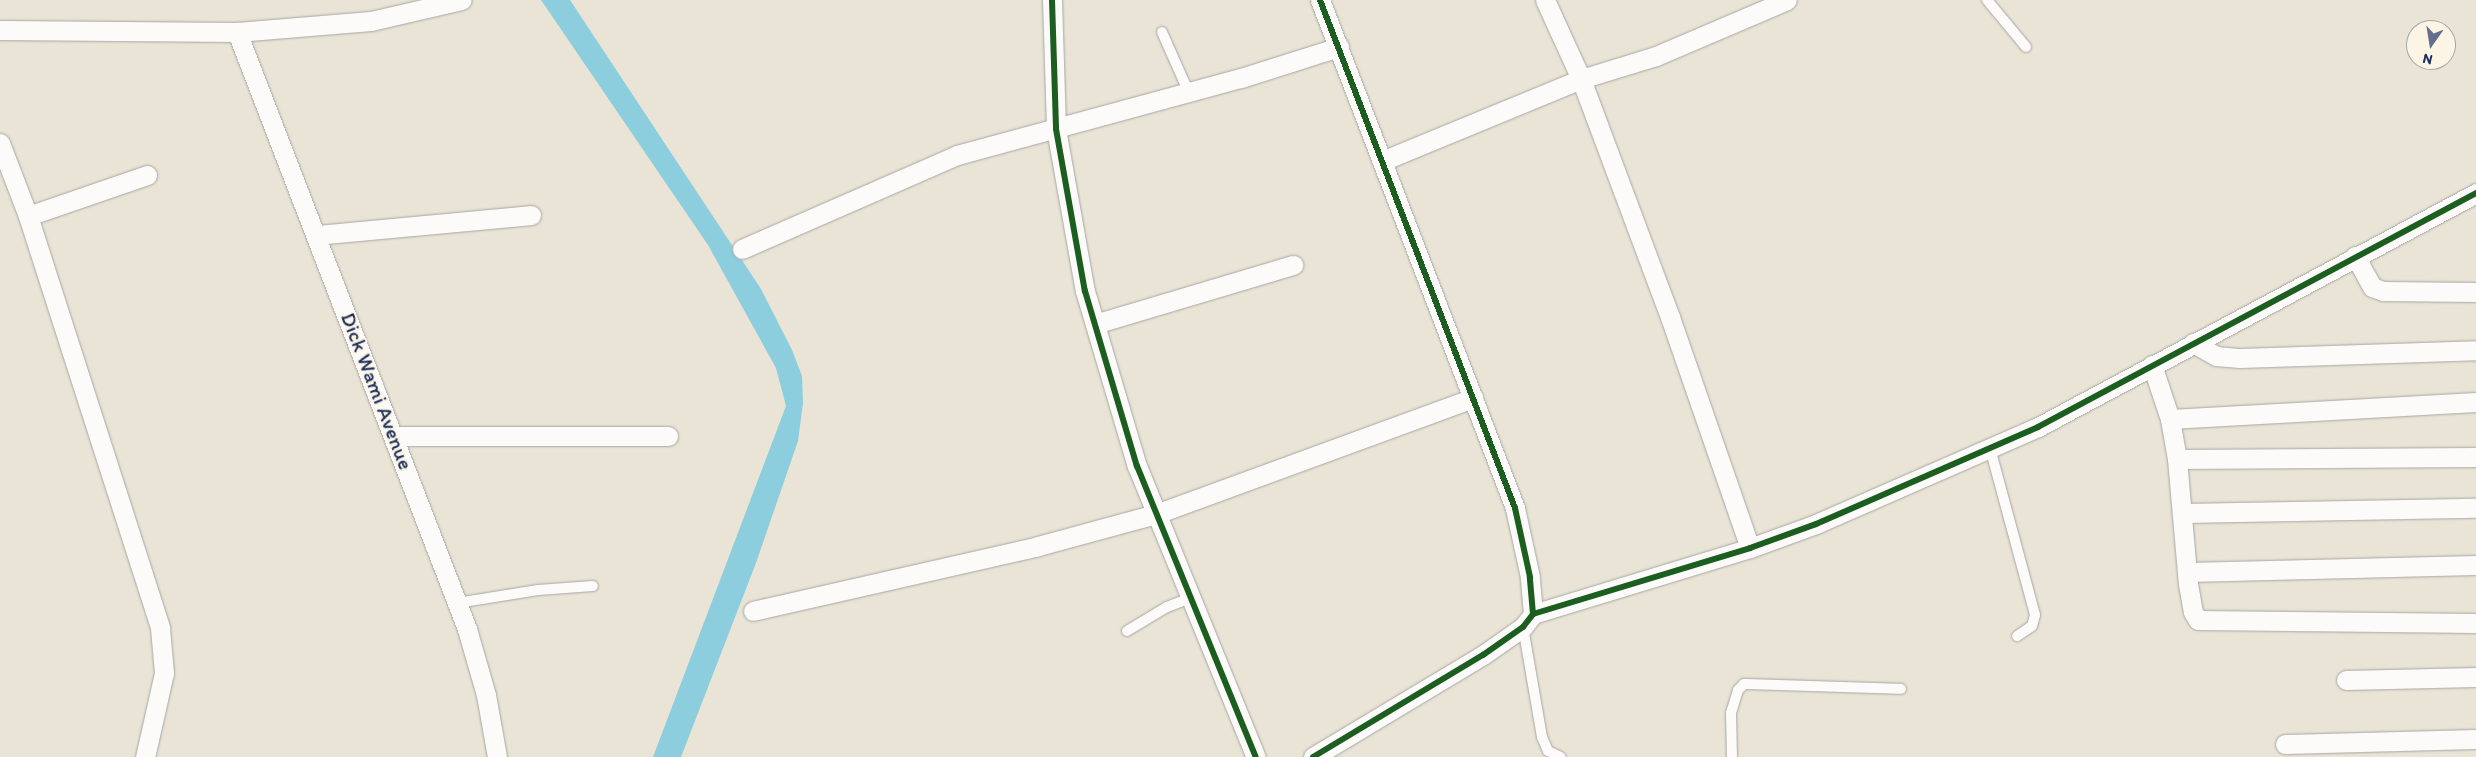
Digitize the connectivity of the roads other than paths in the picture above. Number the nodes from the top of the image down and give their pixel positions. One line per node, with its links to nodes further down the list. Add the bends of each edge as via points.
1 (1052, 0): 14 (street)
2 (1320, 0): 10 (street)
3 (1545, 0): 12 (street)
4 (1787, 0): 12 (street, via 1656,56)
5 (1987, 0): 11 (lane)
6 (458, 1): 8 (street, via 371,22)
7 (0, 30): 8 (street)
8 (237, 32): 21 (street, Dick Wami Avenue)
9 (1162, 32): 13 (lane)
10 (1339, 47): 13 (street); 16 (street)
11 (2026, 48)
12 (1581, 78): 16 (street); 41 (street, via 1670,317)
13 (1189, 92): 14 (street)
14 (1056, 129): 22 (street, via 957,155); 26 (street, via 1085,291)
15 (0, 144): 20 (street)
16 (1382, 160): 30 (street)
17 (147, 175): 20 (street)
18 (2476, 193): 23 (street)
19 (531, 215): 21 (street)
20 (28, 216): 57 (street, via 160,628 164,673)
21 (316, 235): 33 (street, Dick Wami Avenue)
22 (742, 248)
23 (2356, 256): 25 (street, via 2372,287 2383,291); 27 (street)
24 (1293, 265): 26 (street)
25 (2476, 292)
26 (1095, 324): 40 (street, via 1137,466)
27 (2193, 342): 28 (street, via 2216,356 2240,358); 29 (street)
28 (2476, 350)
29 (2152, 365): 32 (street); 35 (street, via 2038,427)
30 (1473, 398): 40 (street); 48 (street, via 1515,508 1530,577)
31 (2476, 402): 32 (street)
32 (2170, 419): 37 (street)
33 (394, 436): 34 (street); 46 (street, Dick Wami Avenue)
34 (668, 436)
35 (1990, 448): 41 (street, via 1816,524); 51 (lane, via 2035,615 2032,626)
36 (2476, 457): 37 (street)
37 (2177, 459): 39 (street)
38 (2476, 508): 39 (street)
39 (2182, 513): 43 (street)
40 (1156, 514): 45 (street); 47 (street, via 1038,546)
41 (1750, 548): 48 (street)
42 (2476, 565): 43 (street)
43 (2187, 572): 49 (street, via 2193,612 2198,620)
44 (593, 586): 46 (lane, via 538,590)
45 (1190, 598): 50 (lane, via 1166,607); 59 (street)
46 (457, 603): 58 (street, Dick Wami Avenue, via 486,695)
47 (753, 611)
48 (1528, 621): 60 (street, via 1483,656); 61 (lane, via 1542,737 1548,751)
49 (2476, 623)
50 (1127, 631)
51 (2016, 636)
52 (2476, 677): 53 (street)
53 (2346, 680)
54 (1901, 689): 62 (lane, via 1744,684 1738,690 1731,713)
55 (2476, 740): 56 (street)
56 (2285, 744)
57 (145, 757)
58 (497, 757)
59 (1256, 757)
60 (1312, 757)
61 (1561, 757)
62 (1732, 757)

